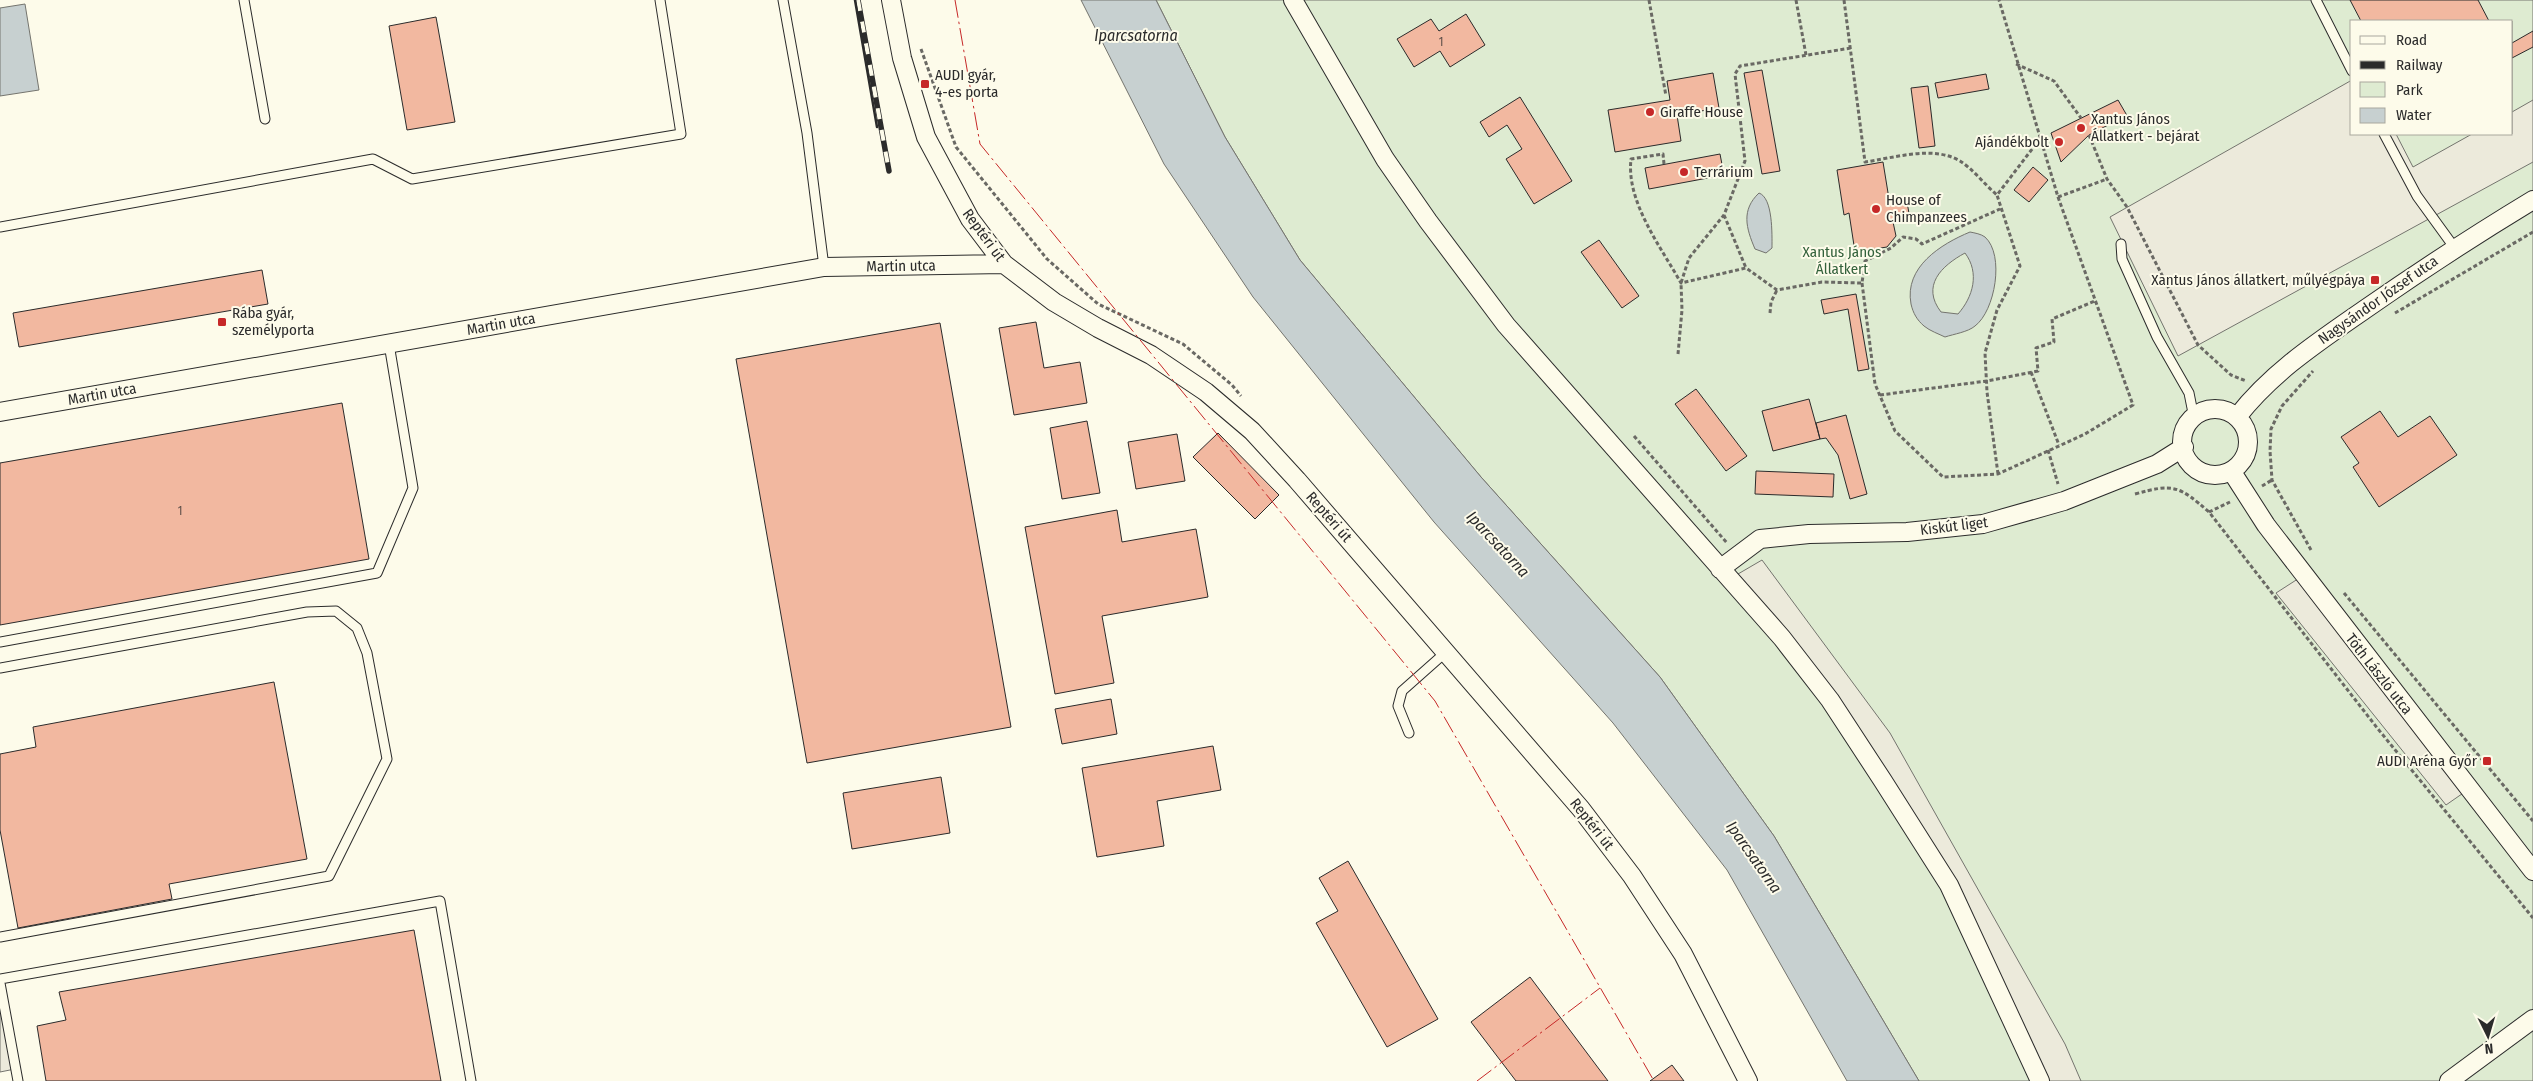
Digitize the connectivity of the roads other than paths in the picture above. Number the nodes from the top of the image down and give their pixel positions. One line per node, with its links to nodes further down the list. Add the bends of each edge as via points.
1 (244, 0): 8 (lane)
2 (660, 0): 11 (lane, via 682,134 412,179 373,159)
3 (783, 0): 15 (lane)
4 (891, 0): 14 (street, Reptéri út, via 902,58 926,137 970,219)
5 (1294, 0): 22 (street, via 1385,159 1500,318)
6 (2316, 0): 7 (lane)
7 (2350, 67)
8 (265, 119)
9 (2385, 135): 13 (lane, via 2418,196)
10 (2533, 200): 13 (street, Nagysándor József utca)
11 (0, 227)
12 (2121, 244): 19 (lane, via 2122,259 2156,337 2189,393)
13 (2454, 247): 18 (street, Nagysándor József utca, via 2301,353 2256,393)
14 (1004, 264): 15 (street, Martin utca); 24 (street, Reptéri út, via 1061,306 1151,355 1206,392 1252,431)
15 (824, 267): 16 (street, Martin utca)
16 (389, 344): 17 (street, Martin utca); 23 (lane, via 413,488 376,573)
17 (0, 412)
18 (2237, 417): 19 (street, via 2223,411 2208,410); 21 (street, via 2248,433 2249,446)
19 (2194, 418): 20 (street, via 2184,430)
20 (2184, 448): 21 (street, via 2190,464 2200,472 2213,475); 22 (street, Kiskút liget, via 2157,464 2064,501 1983,524 1907,532 1809,534 1760,539)
21 (2232, 472): 27 (street, Tóth László utca, via 2266,525)
22 (1720, 569): 35 (street, via 1782,638 1830,700 1924,845 1949,885)
23 (0, 642)
24 (1446, 652): 26 (lane, via 1402,691 1398,706); 34 (street, Reptéri út, via 1581,809 1632,876 1682,954)
25 (0, 668): 28 (lane, via 307,612 336,611 357,628 367,653 387,759 329,876)
26 (1409, 734)
27 (2533, 871)
28 (0, 937)
29 (0, 979): 33 (lane, via 440,901)
30 (0, 983): 32 (lane)
31 (2533, 1019): 36 (street)
32 (18, 1081)
33 (471, 1081)
34 (1748, 1081)
35 (2040, 1081)
36 (2449, 1081)

